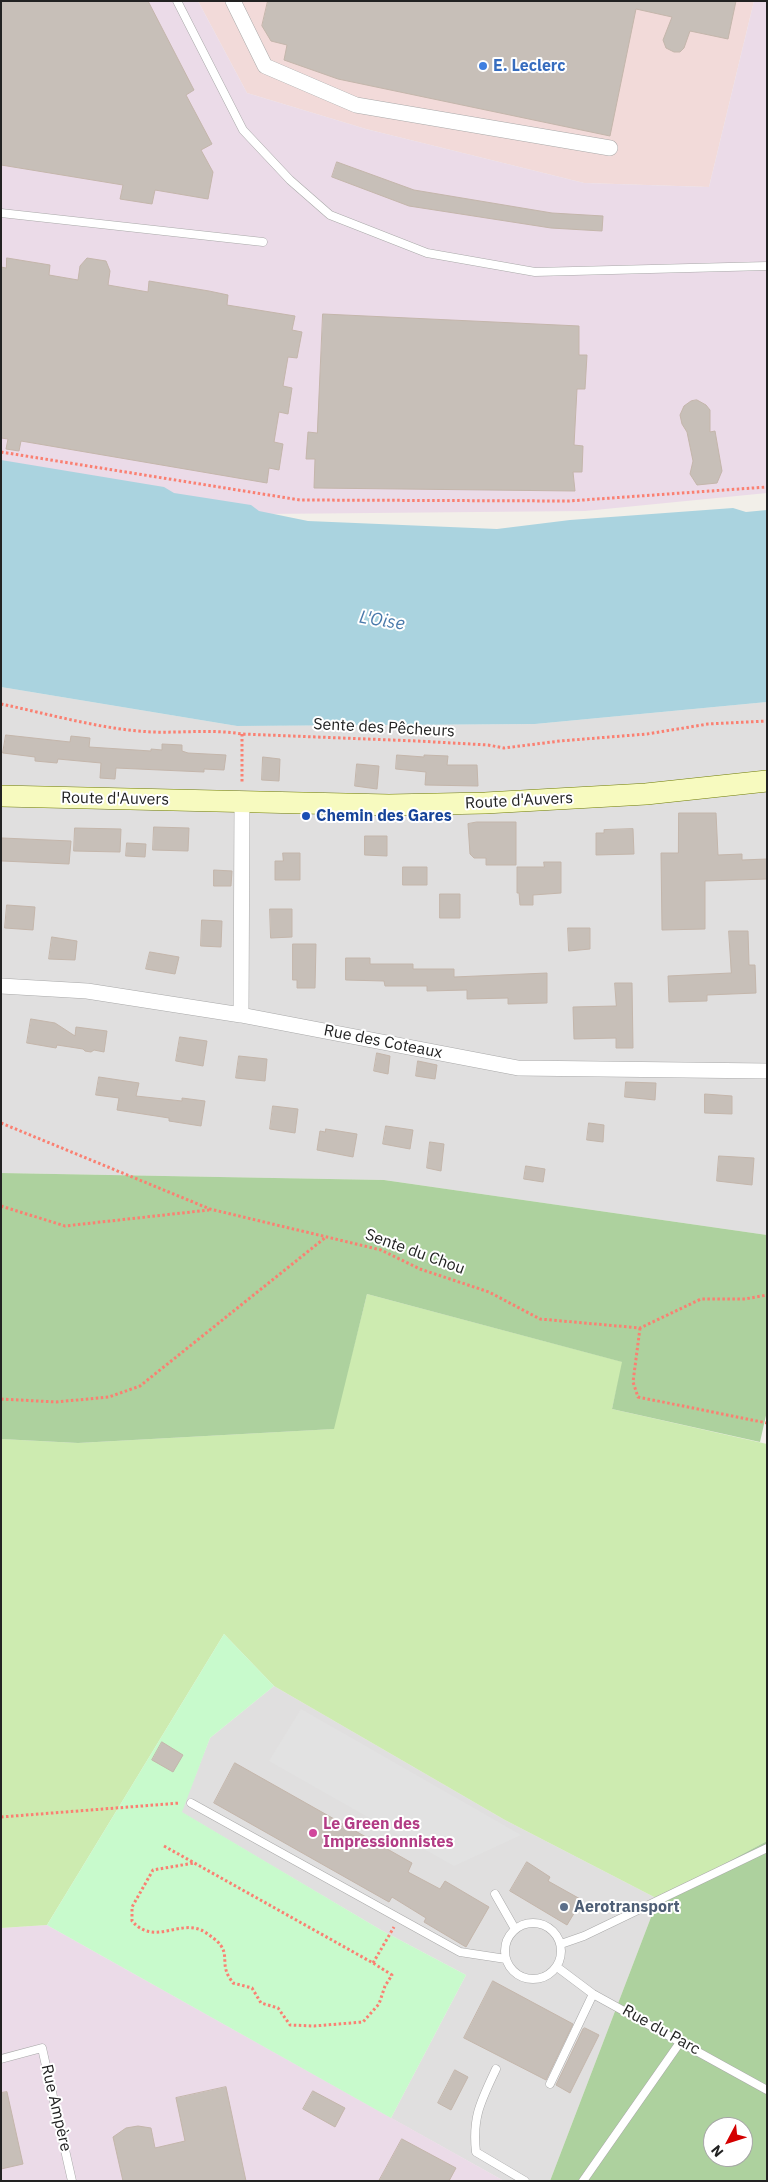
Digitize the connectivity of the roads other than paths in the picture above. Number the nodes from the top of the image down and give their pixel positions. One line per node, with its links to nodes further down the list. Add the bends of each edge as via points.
1 (177, 1): 6 (lane, via 243,130 290,180 330,215 427,253 535,272)
2 (233, 1): 3 (street, via 265,66 356,105)
3 (610, 148)
4 (1, 213): 5 (lane)
5 (263, 242)
6 (767, 266)
7 (767, 781): 9 (main road, Route d'Auvers, via 646,794 485,803)
8 (1, 796): 9 (main road, Route d'Auvers)
9 (242, 802): 11 (street)
10 (1, 986): 11 (street, Rue des Coteaux, via 87,991)
11 (241, 1015): 12 (street, Rue des Coteaux, via 518,1068)
12 (767, 1071)
13 (192, 1803): 18 (lane, via 460,1952)
14 (767, 1848): 17 (lane)
15 (495, 1894): 16 (lane)
16 (516, 1929): 17 (lane, via 528,1924 542,1925 554,1932); 18 (lane, via 506,1943)
17 (561, 1944): 19 (lane)
18 (506, 1959): 19 (lane, via 514,1972 528,1979 544,1978)
19 (557, 1967): 20 (lane, Rue du Parc)
20 (593, 1994): 21 (lane, Rue du Parc); 24 (lane)
21 (681, 2041): 25 (lane, Rue du Parc); 28 (lane)
22 (1, 2059): 26 (lane, Rue Ampère, via 42,2048)
23 (496, 2069): 27 (lane, via 478,2109 474,2132 476,2152)
24 (550, 2084)
25 (767, 2090)
26 (72, 2181)
27 (525, 2181)
28 (583, 2181)

